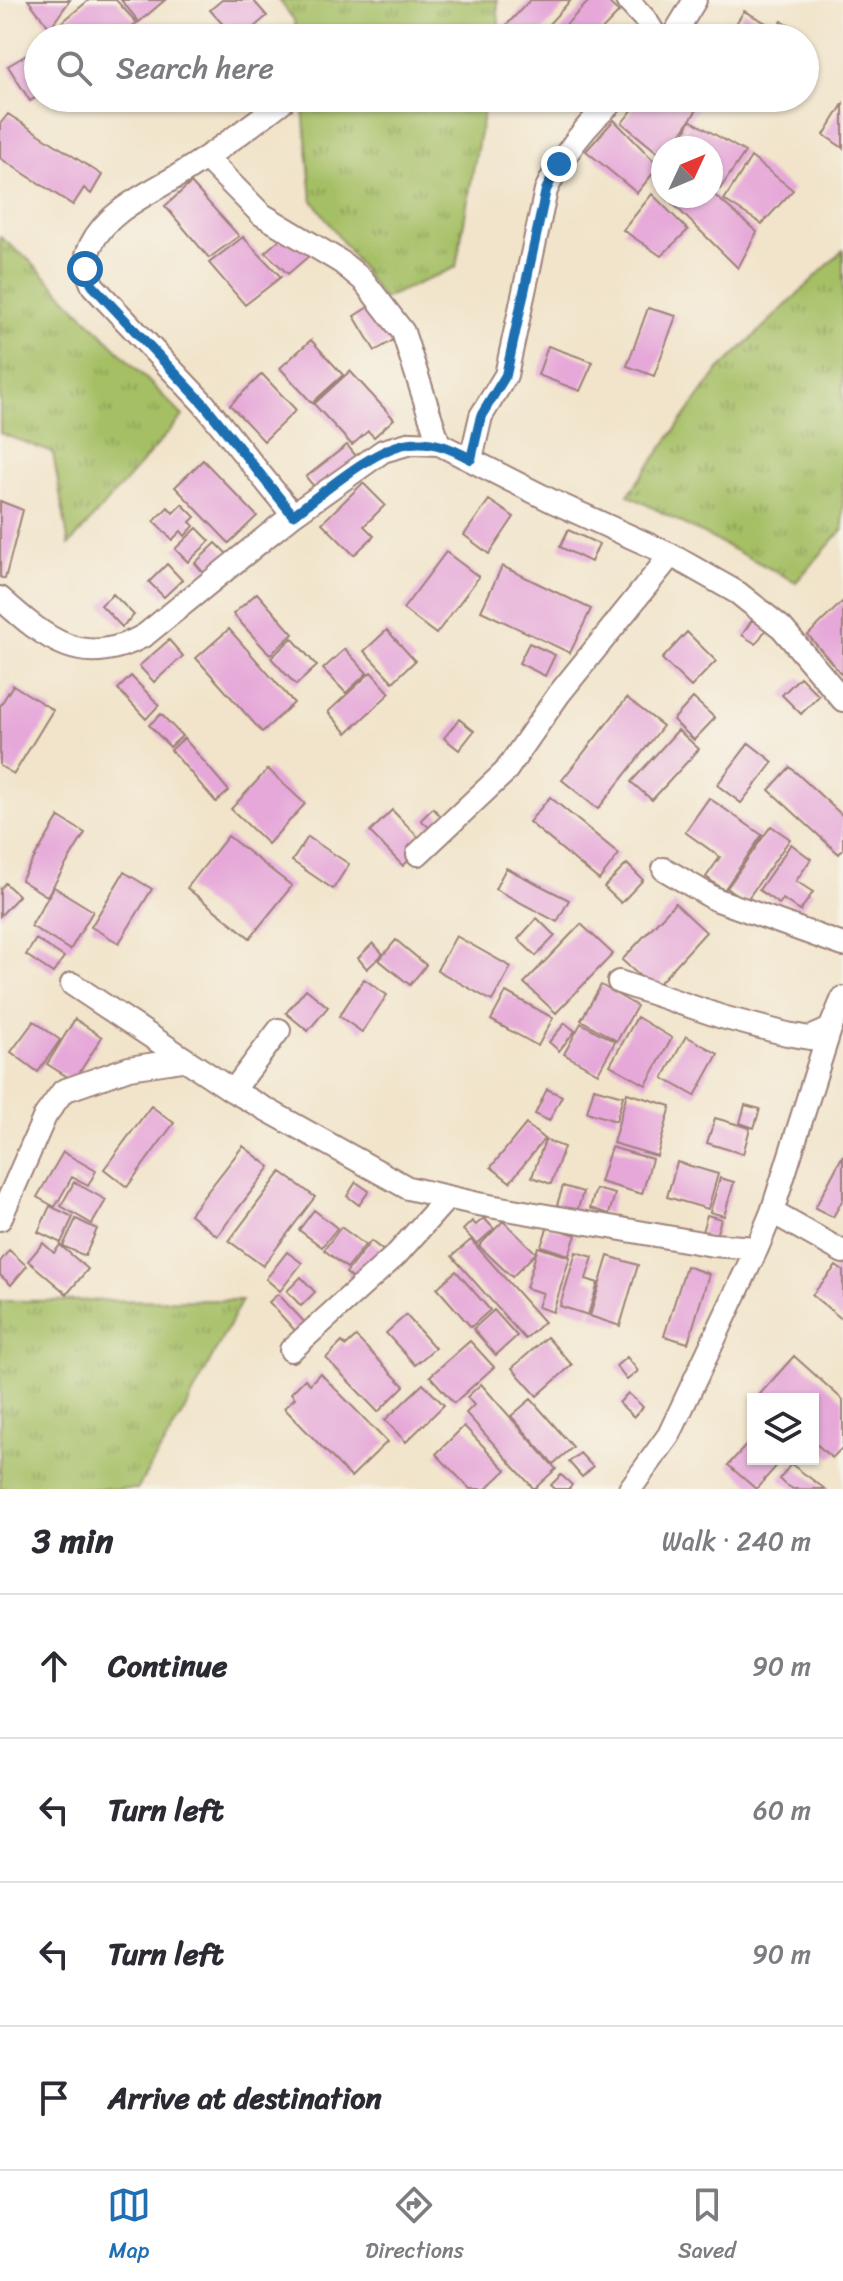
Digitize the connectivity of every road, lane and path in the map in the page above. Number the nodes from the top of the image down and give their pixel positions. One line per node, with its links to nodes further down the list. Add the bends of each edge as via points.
1 (627, 0): 3 (street)
2 (695, 0): 4 (street)
3 (648, 24)
4 (680, 24)
5 (268, 112): 7 (street)
6 (603, 112): 9 (street, via 559,164 546,190 506,375 481,416)
7 (206, 158): 8 (street, via 261,214 341,262 386,308 403,332); 10 (street, via 104,226 90,246 85,269 93,286 204,404)
8 (439, 444): 9 (street); 10 (street, via 411,443 383,451)
9 (471, 459): 11 (street)
10 (293, 515): 12 (street, via 129,644 87,652 57,644)
11 (671, 555): 13 (street, via 738,593 782,628); 14 (street, via 559,694 505,772)
12 (0, 598)
13 (843, 700)
14 (418, 854)
15 (664, 869): 16 (street, via 715,899)
16 (843, 945)
17 (619, 982): 20 (street, via 787,1034 810,1038)
18 (72, 984): 22 (street)
19 (843, 998): 20 (street)
20 (830, 1029): 26 (street)
21 (279, 1030): 23 (street)
22 (182, 1060): 23 (street); 24 (street, via 129,1068 63,1091)
23 (233, 1091): 25 (street, via 408,1188)
24 (7, 1188): 27 (street)
25 (447, 1198): 28 (street, via 713,1245); 30 (street, via 397,1254)
26 (772, 1212): 28 (street); 29 (street)
27 (0, 1219)
28 (757, 1248): 31 (street, via 669,1435)
29 (843, 1252)
30 (291, 1350)
31 (630, 1489)

